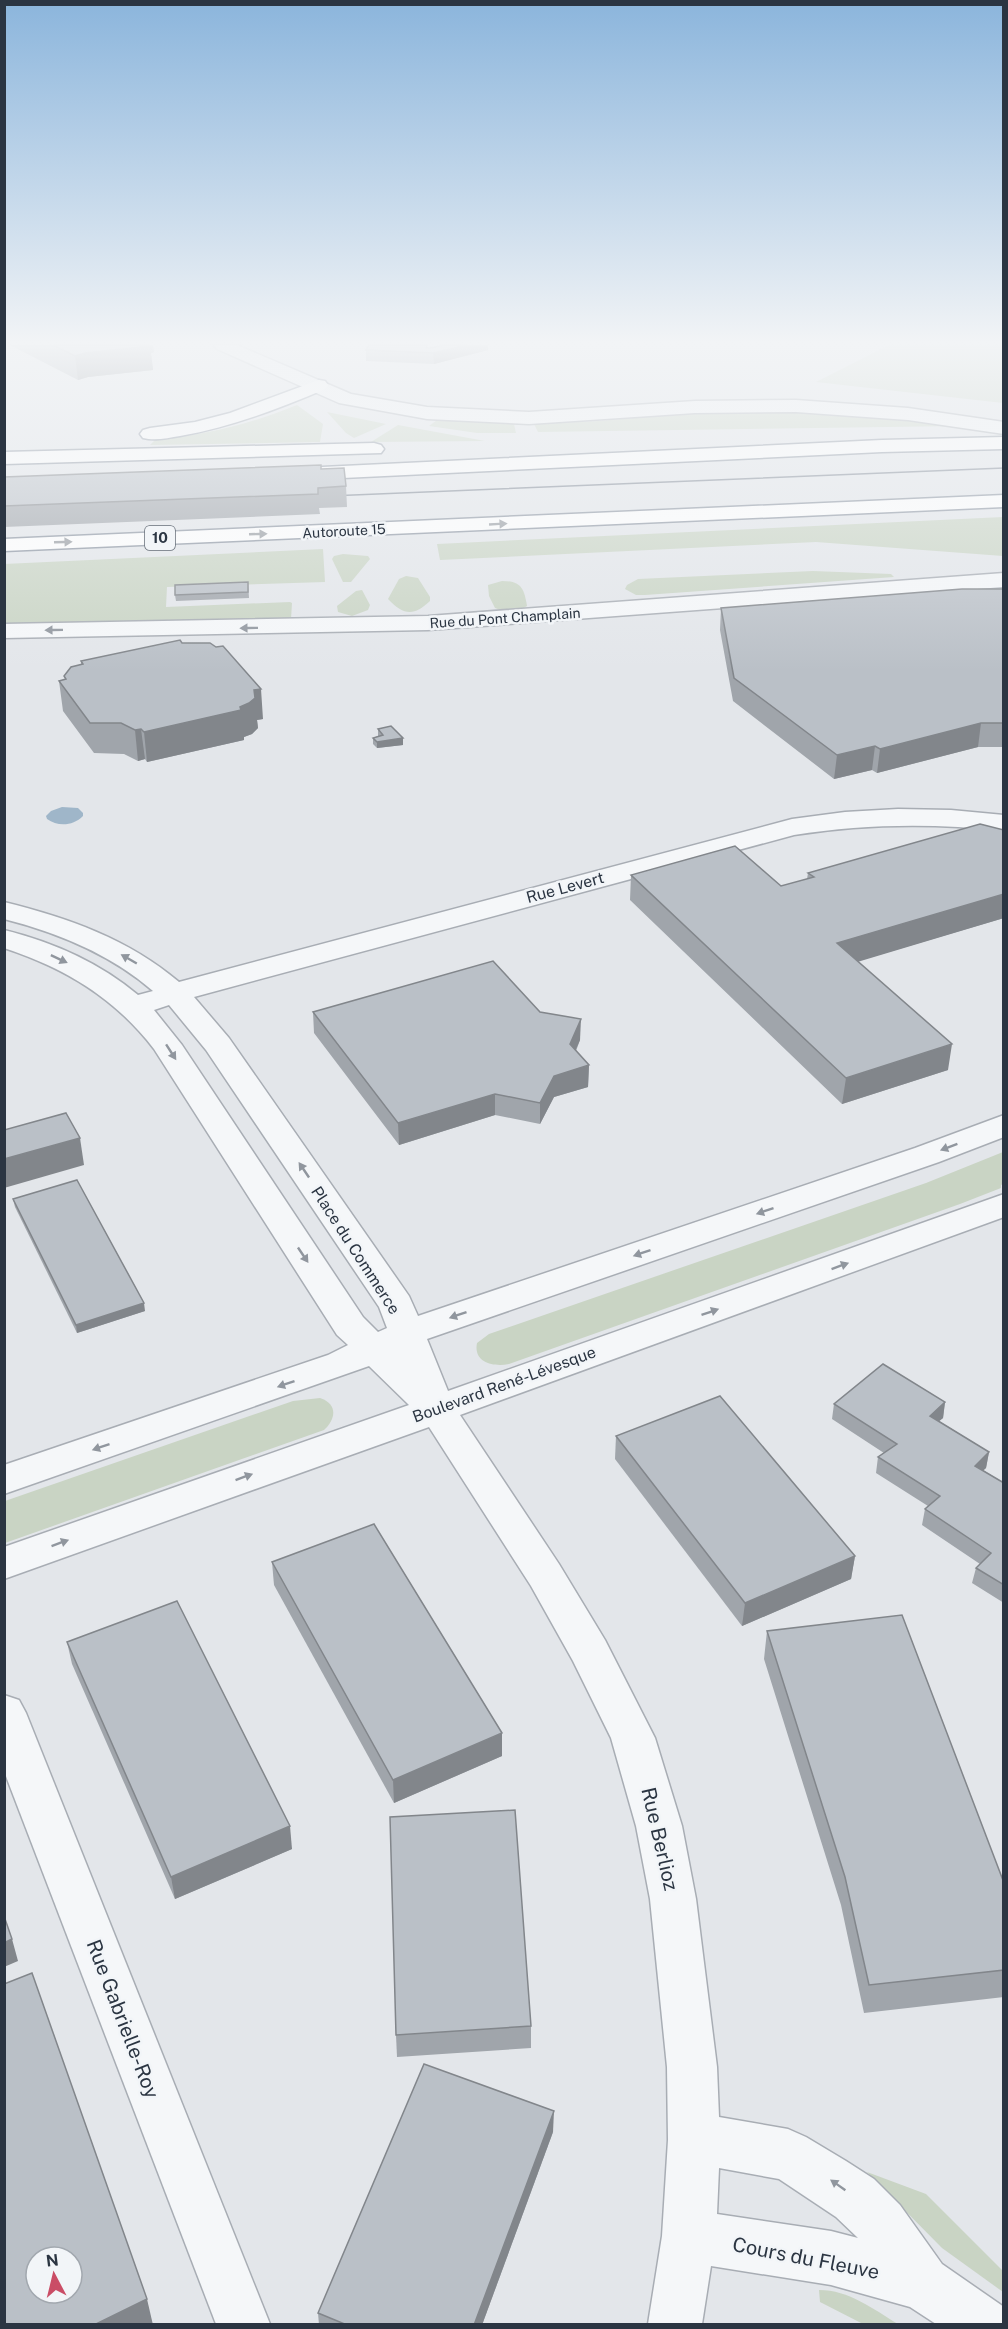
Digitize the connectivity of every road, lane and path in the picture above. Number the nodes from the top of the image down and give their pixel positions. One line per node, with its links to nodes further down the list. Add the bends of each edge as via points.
1 (168, 454): 3 (highway)
2 (723, 454): 4 (highway)
3 (4, 458)
4 (277, 475)
5 (1004, 501): 6 (highway, Autoroute 15 / 10, one-way to 5)
6 (4, 545)
7 (1004, 580): 8 (street, Rue du Pont Champlain, one-way to 8, via 384,625)
8 (4, 631)
9 (1004, 823): 12 (street, Rue Levert, via 891,817 792,827)
10 (4, 910): 12 (street, Place du Commerce, one-way to 10, via 146,969 99,943 48,922)
11 (4, 938): 13 (street, one-way to 13, via 83,970)
12 (176, 993): 13 (street, Rue Levert); 16 (street, Place du Commerce, one-way to 12, via 396,1305 199,1018)
13 (135, 1006): 17 (street, one-way to 17, via 167,1045 346,1320)
14 (1004, 1125): 16 (street, one-way to 16)
15 (1004, 1205): 18 (street, Boulevard René-Lévesque, one-way to 15)
16 (407, 1333): 17 (street); 18 (street, Place du Commerce)
17 (374, 1349): 18 (street); 19 (street, one-way to 19, via 324,1370)
18 (435, 1408): 20 (street, Boulevard René-Lévesque, one-way to 18); 22 (street, Rue Berlioz, via 550,1585 608,1685 633,1738 659,1826 673,1899 690,2030)
19 (4, 1480)
20 (4, 1563)
21 (4, 1713): 25 (street, Rue Gabrielle-Roy)
22 (694, 2140): 23 (street, Rue Berlioz); 24 (street, Cours du Fleuve, one-way to 22, via 881,2224 828,2179 788,2156)
23 (689, 2236): 24 (street, Cours du Fleuve, via 831,2258); 26 (street, Rue Berlioz)
24 (923, 2283): 27 (street, Cours du Fleuve)
25 (243, 2325)
26 (675, 2325)
27 (983, 2325)

